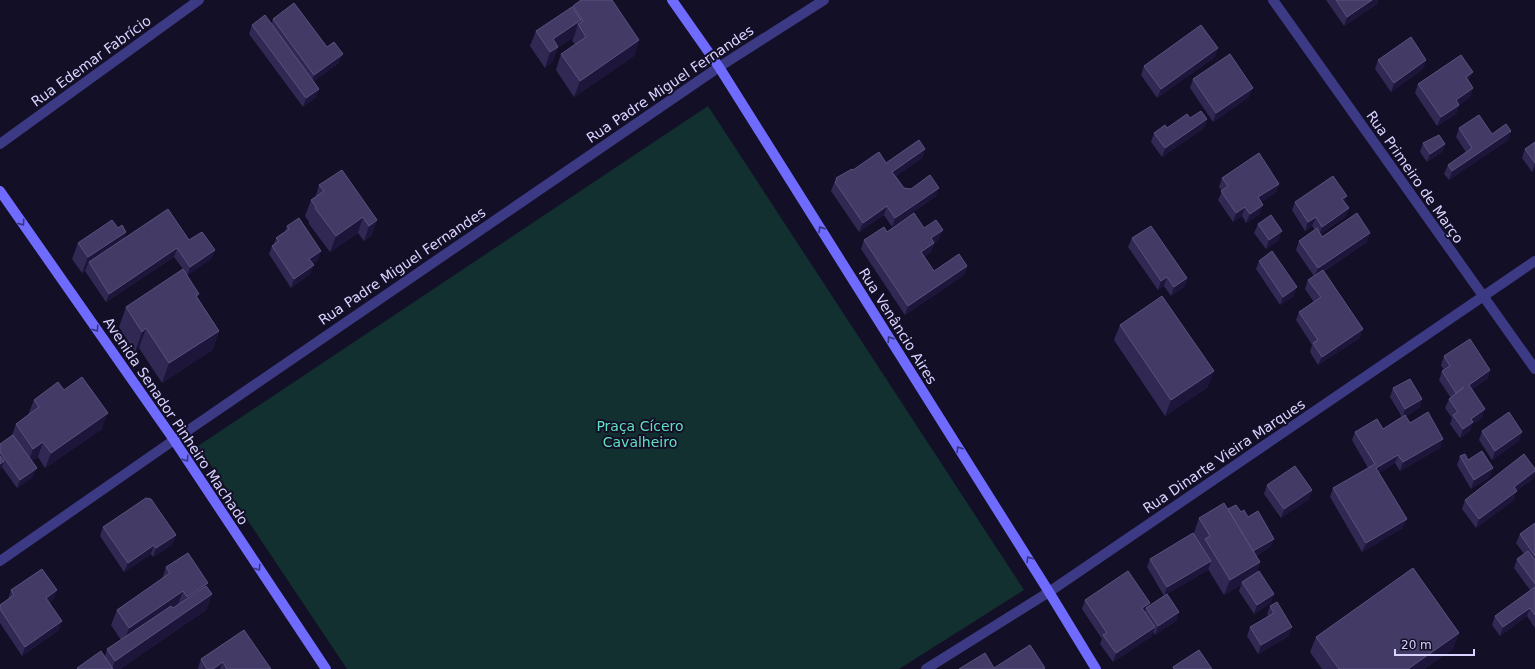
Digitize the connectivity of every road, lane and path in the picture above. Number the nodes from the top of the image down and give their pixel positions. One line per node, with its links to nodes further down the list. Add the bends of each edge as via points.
1 (199, 0): 6 (street, Rua Edemar Fabrício)
2 (672, 0): 5 (street, Rua Venâncio Aires)
3 (824, 0): 5 (street, Rua Padre Miguel Fernandes)
4 (1273, 0): 9 (street, Rua Primeiro de Março)
5 (718, 66): 11 (street, Rua Padre Miguel Fernandes); 13 (street, Rua Venâncio Aires, one-way to 5)
6 (0, 144)
7 (0, 191): 11 (street, Avenida Senador Pinheiro Machado, one-way to 11)
8 (1535, 261): 9 (street, Rua Dinarte Vieira Marques)
9 (1483, 296): 10 (street, Rua Primeiro de Março); 13 (street, Rua Dinarte Vieira Marques)
10 (1535, 369)
11 (174, 440): 12 (street, Rua Padre Miguel Fernandes); 14 (street, Avenida Senador Pinheiro Machado, one-way to 14)
12 (0, 561)
13 (1050, 592): 15 (street, Rua Dinarte Vieira Marques); 16 (street, Rua Venâncio Aires)
14 (326, 669)
15 (926, 669)
16 (1096, 669)

